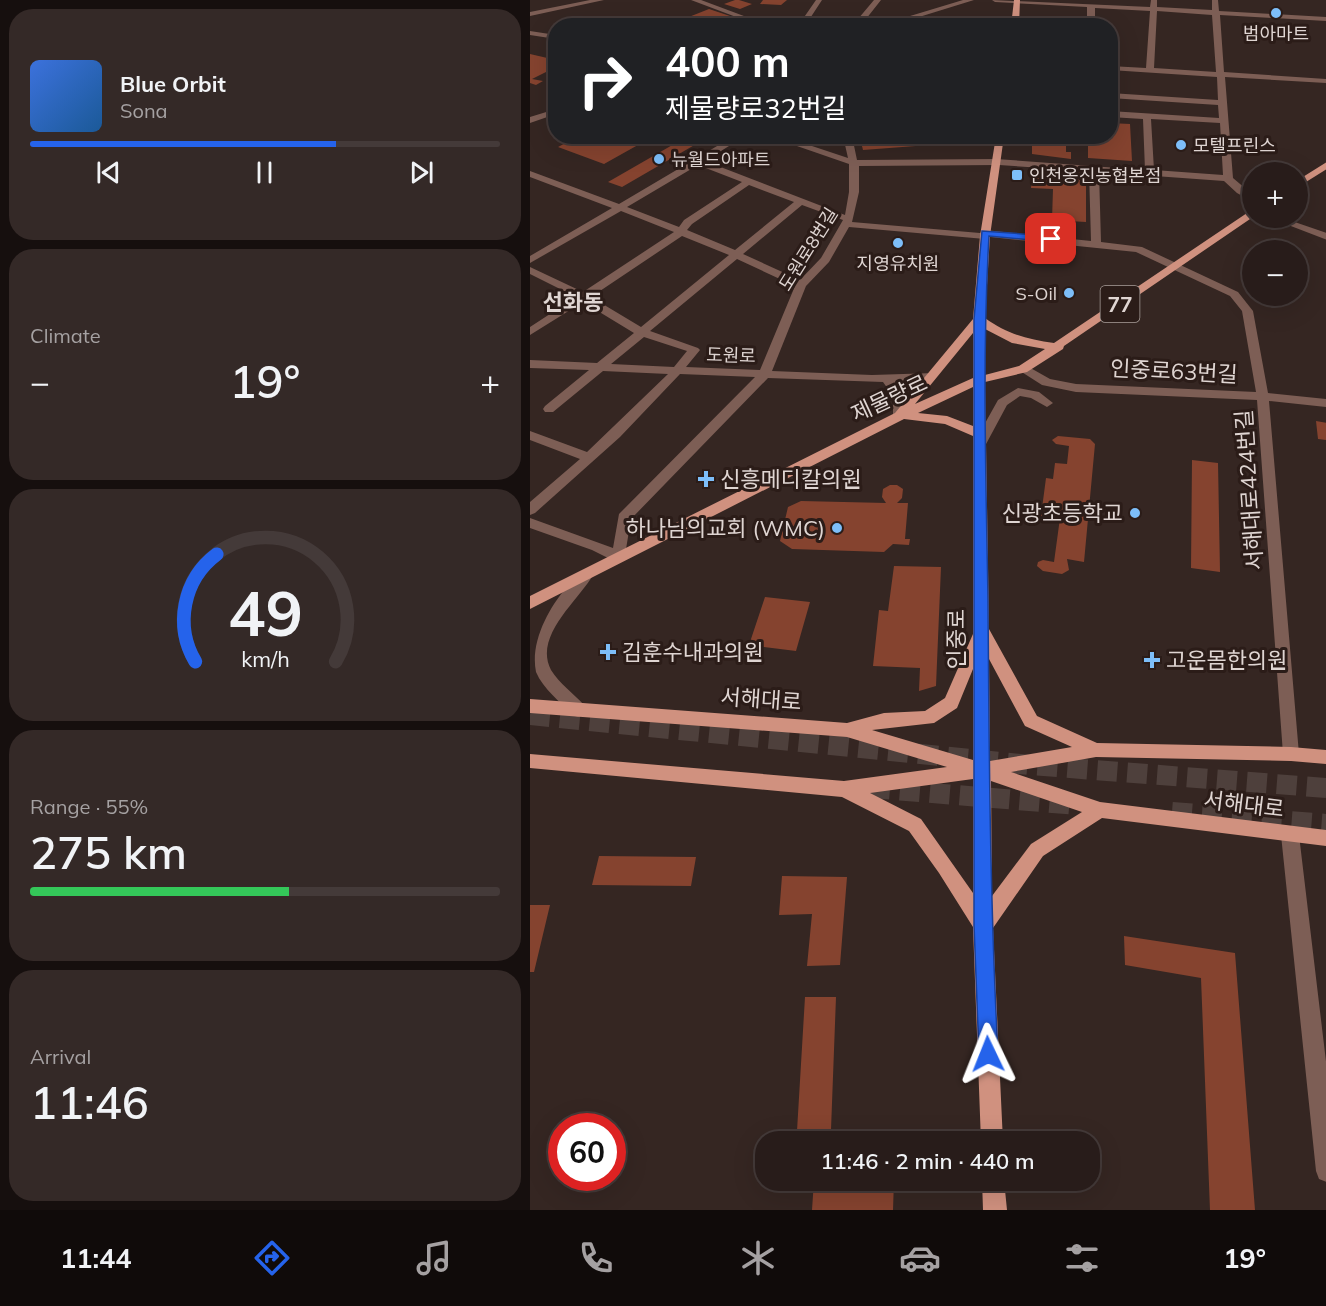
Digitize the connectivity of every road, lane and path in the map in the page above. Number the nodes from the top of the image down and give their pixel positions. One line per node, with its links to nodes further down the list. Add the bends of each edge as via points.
1 (601, 0): 15 (street)
2 (694, 0): 17 (street)
3 (819, 0): 18 (street)
4 (878, 0): 19 (street)
5 (929, 0): 13 (street)
6 (971, 0): 13 (street)
7 (995, 0): 10 (street)
8 (1154, 0): 12 (street)
9 (1215, 0): 14 (street)
10 (1017, 1): 11 (street); 21 (main road)
11 (1091, 6): 12 (street); 22 (street)
12 (1153, 9): 14 (street); 27 (street)
13 (928, 11): 16 (street)
14 (1216, 13): 23 (street); 28 (street)
15 (530, 14)
16 (908, 17): 20 (street)
17 (745, 18)
18 (807, 18)
19 (863, 18)
20 (905, 18)
21 (1016, 18)
22 (1091, 18)
23 (1326, 19)
24 (530, 33): 25 (street)
25 (548, 36)
26 (1118, 68): 27 (street)
27 (1150, 70): 28 (street)
28 (1221, 74): 29 (street); 31 (street)
29 (1326, 81)
30 (1118, 96): 31 (street)
31 (1222, 103): 36 (street)
32 (548, 114): 35 (street)
33 (1118, 114): 34 (street)
34 (1147, 116): 36 (street); 46 (street)
35 (530, 120)
36 (1224, 121): 49 (street)
37 (728, 144): 41 (street)
38 (796, 144): 43 (street)
39 (849, 144): 43 (street, 도원로8번길)
40 (999, 144): 42 (main road, 인중로)
41 (699, 162): 50 (street, 서해대로424번길); 53 (street)
42 (996, 162): 43 (street); 45 (street); 58 (main road, 인중로)
43 (854, 163): 55 (street, 도원로8번길, via 854,192)
44 (1326, 165): 48 (main road)
45 (1094, 169): 46 (street); 60 (street)
46 (1150, 172): 49 (street)
47 (531, 175): 53 (street)
48 (1308, 177)
49 (1228, 178): 51 (street)
50 (750, 180): 52 (street, 서해대로424번길); 57 (street, via 688,222)
51 (1242, 192)
52 (802, 201): 55 (street, 서해대로424번길); 61 (street)
53 (623, 207): 57 (street); 62 (street)
54 (1242, 220): 63 (main road, 제물량로 / 77)
55 (847, 222): 58 (street, 서해대로424번길); 67 (street, 도원로8번길, via 825,260)
56 (1302, 228): 59 (street)
57 (681, 232): 61 (street); 68 (street)
58 (985, 235): 60 (street, 서해대로424번길); 69 (main road, 인중로)
59 (1326, 237)
60 (1096, 243): 63 (street, 서해대로424번길, via 1138,249)
61 (736, 253): 67 (street); 71 (street)
62 (530, 260)
63 (1174, 266): 72 (main road, 제물량로 / 77); 81 (street, 서해대로424번길, via 1234,294 1247,311)
64 (530, 270): 65 (street)
65 (542, 276): 66 (street); 68 (street)
66 (530, 284)
67 (801, 285): 77 (street, 도원로8번길)
68 (582, 296): 70 (street); 71 (street)
69 (979, 319): 72 (main road, via 1001,336 1015,341); 78 (main road); 80 (main road, 인중로)
70 (530, 332)
71 (641, 332): 74 (street); 76 (street, via 695,350)
72 (1059, 346): 75 (main road, 제물량로 / 77)
73 (530, 364): 74 (street, 도원로)
74 (600, 368): 76 (street, 도원로); 84 (street)
75 (1024, 369): 80 (main road, 제물량로 / 77); 81 (street, 인중로63번길, via 1046,382 1076,388)
76 (678, 371): 77 (street, 도원로); 88 (street)
77 (765, 374): 79 (street, 도원로); 91 (street, via 624,516)
78 (931, 376): 79 (street, 도원로); 85 (main road)
79 (887, 379): 85 (street, via 898,391)
80 (980, 380): 85 (main road, 제물량로); 87 (main road, 인중로)
81 (1263, 396): 83 (street, 인중로63번길); 99 (street, 서해대로424번길)
82 (1047, 403): 87 (street, via 1035,395 1018,392 1002,403)
83 (1326, 403)
84 (549, 409)
85 (899, 416): 87 (main road, via 947,420); 91 (main road, 제물량로)
86 (530, 435): 88 (street)
87 (980, 438): 94 (main road, 인중로)
88 (589, 458): 89 (street)
89 (530, 510)
90 (530, 523): 91 (street)
91 (619, 557): 92 (main road, 제물량로)
92 (586, 575): 93 (main road, 제물량로); 96 (street, via 540,633 536,652 542,670)
93 (530, 603)
94 (981, 630): 97 (main road, via 951,703 928,718 884,720); 98 (main road, via 1031,720); 102 (main road, 인중로)
95 (530, 706): 96 (main road, 서해대로)
96 (578, 710): 97 (main road, 서해대로)
97 (848, 730): 102 (main road, 서해대로)
98 (1096, 750): 99 (main road, 서해대로); 102 (main road, 서해대로)
99 (1291, 754): 100 (main road, 서해대로)
100 (1326, 757)
101 (530, 761): 103 (main road, 서해대로)
102 (982, 770): 103 (main road, 서해대로); 104 (main road, 서해대로); 107 (main road, 인중로)
103 (844, 789): 107 (main road, via 915,825)
104 (1100, 810): 105 (main road, 서해대로); 107 (main road, via 1037,850)
105 (1290, 835): 106 (main road, 서해대로); 109 (street)
106 (1326, 838)
107 (983, 925): 108 (main road, 인중로)
108 (992, 1131)
109 (1326, 1172)
110 (994, 1191): 111 (main road)
111 (995, 1210)

